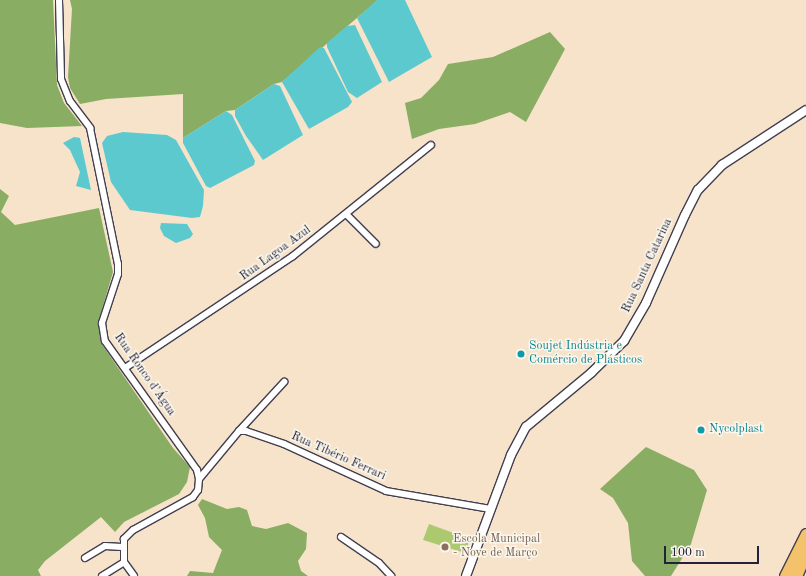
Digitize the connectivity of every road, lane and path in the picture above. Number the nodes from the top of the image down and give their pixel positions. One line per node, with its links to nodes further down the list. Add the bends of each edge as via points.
1 (59, 0): 6 (street, Rua Ronco d’Água, via 61,79 70,101 90,128 118,264 118,274 102,323 103,332 105,341)
2 (806, 110): 10 (street, Rua Santa Catarina, via 722,165 705,181 685,215 646,304 624,341 591,373 526,427 511,456)
3 (431, 145): 4 (street, Rua Lagoa Azul)
4 (346, 214): 5 (street); 6 (street, Rua Lagoa Azul, via 258,281)
5 (376, 244)
6 (125, 368): 9 (street, Rua Ronco d’Água, via 197,470)
7 (284, 382): 8 (street)
8 (239, 432): 9 (street); 10 (street, Rua Tibério Ferrari, via 254,432 386,490)
9 (200, 479): 13 (street, via 198,490 193,497 133,530 124,540)
10 (490, 509): 20 (street, Rua Santa Catarina)
11 (806, 534): 21 (highway)
12 (341, 536): 19 (street, via 379,563)
13 (122, 547): 15 (street, via 105,546); 16 (street)
14 (806, 552): 22 (highway)
15 (85, 558)
16 (124, 562): 17 (street); 18 (street)
17 (102, 576)
18 (134, 576)
19 (391, 576)
20 (466, 576)
21 (785, 576)
22 (796, 576)

